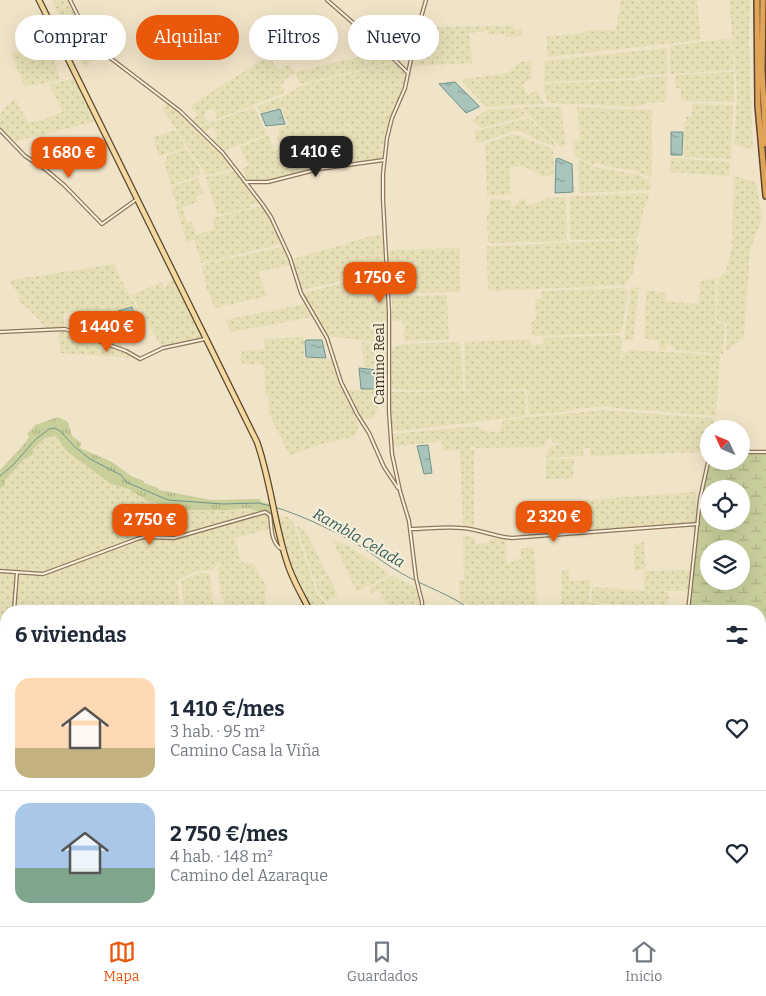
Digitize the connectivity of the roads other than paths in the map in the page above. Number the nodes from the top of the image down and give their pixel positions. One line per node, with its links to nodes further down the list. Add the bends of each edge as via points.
1 (39, 0): 13 (main road)
2 (70, 0): 11 (street, via 81,22 109,56 180,111)
3 (327, 0): 7 (street)
4 (426, 0): 7 (street, Camino Real)
5 (757, 0): 12 (highway, via 758,106)
6 (763, 0): 9 (highway)
7 (408, 73): 10 (street, Camino Real, via 406,88 392,118)
8 (0, 130): 13 (street, via 24,156 45,169 102,224)
9 (766, 144)
10 (384, 160): 11 (street, via 319,169 268,182); 19 (street, Camino Real, via 390,434)
11 (246, 182): 19 (street, via 271,217 290,258 301,293 326,338 341,382)
12 (766, 196)
13 (137, 199): 15 (main road)
14 (0, 332): 15 (street, via 65,329 140,359 163,348)
15 (206, 339): 22 (main road, via 257,442)
16 (750, 452): 17 (street)
17 (766, 452)
18 (706, 470): 20 (street)
19 (400, 491): 21 (street, Camino Real)
20 (698, 524): 21 (street, via 512,538 453,527); 28 (street)
21 (410, 530): 27 (street, Camino Real)
22 (284, 551): 24 (street, via 275,542 270,514 265,512 174,538 144,537 43,574); 26 (main road)
23 (0, 571): 24 (street)
24 (17, 572): 25 (street)
25 (14, 605)
26 (307, 605)
27 (422, 605)
28 (689, 605)

